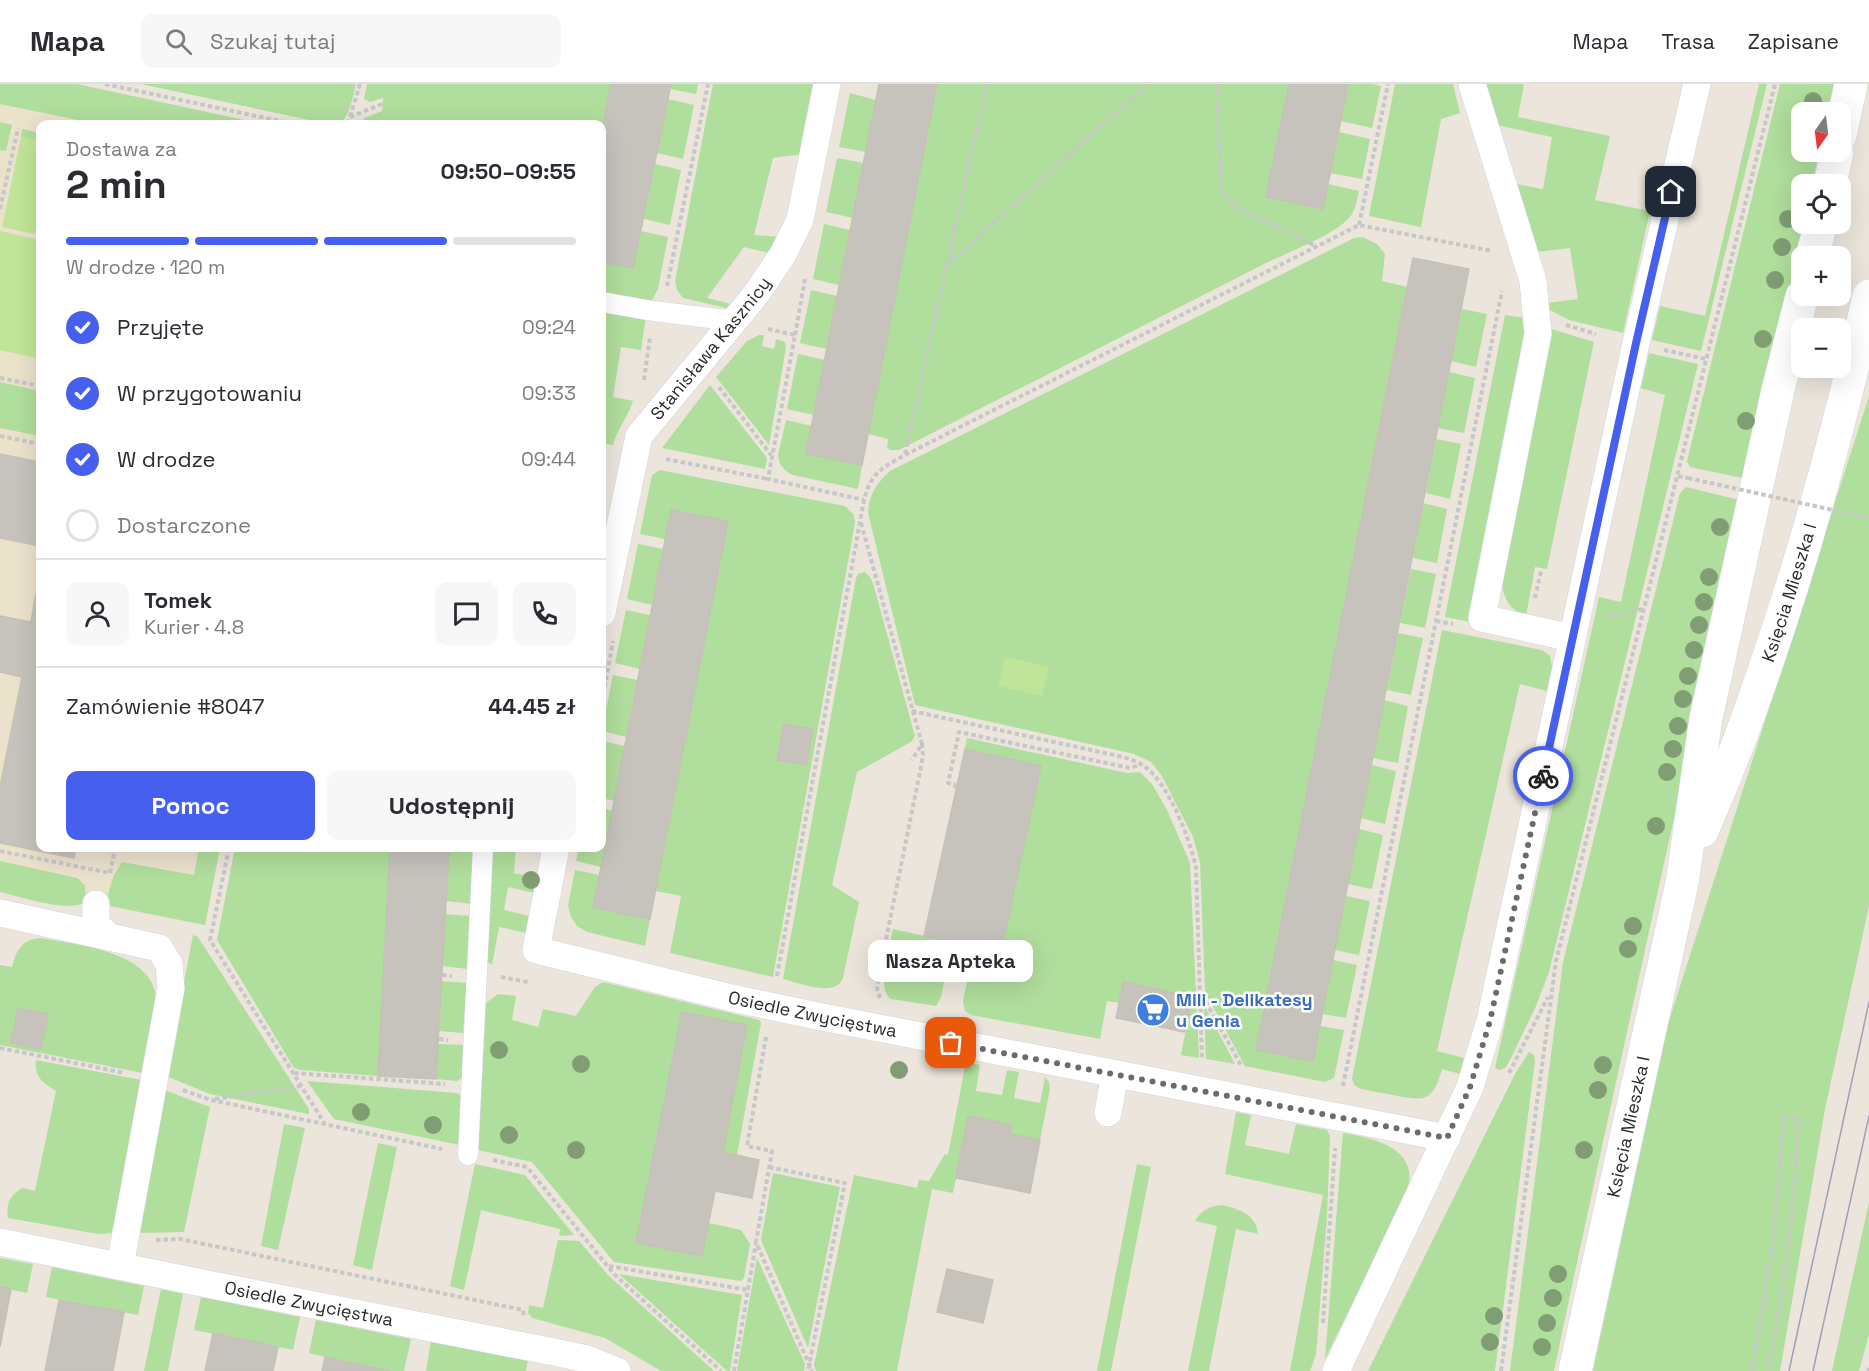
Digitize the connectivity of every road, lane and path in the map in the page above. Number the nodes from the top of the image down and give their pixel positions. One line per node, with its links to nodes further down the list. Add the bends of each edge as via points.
1 (105, 84): 17 (path)
2 (350, 84): 13 (path)
3 (708, 84): 29 (path, via 664,298)
4 (827, 84): 30 (street, Stanisława Kasznicy, via 800,219 783,254)
5 (987, 84): 24 (path)
6 (1148, 84): 24 (path)
7 (1217, 84): 22 (path, via 1221,183 1225,196 1243,211)
8 (1388, 84): 21 (path)
9 (1472, 84): 50 (street, via 1533,281 1538,334 1482,618)
10 (1696, 84): 50 (street)
11 (1774, 84): 34 (path)
12 (1851, 84): 14 (street)
13 (360, 85): 16 (path)
14 (1847, 102)
15 (382, 104): 16 (path)
16 (350, 117): 18 (path)
17 (275, 120)
18 (349, 120)
19 (18, 128): 20 (path)
20 (0, 209)
21 (1359, 225): 22 (path); 23 (path)
22 (1317, 246): 41 (path)
23 (1497, 252)
24 (947, 265): 41 (path)
25 (1509, 293): 79 (path, via 1502,287)
26 (1869, 296): 62 (street, Księcia Mieszka I, via 1837,434 1775,639)
27 (606, 303): 29 (street)
28 (1799, 306): 62 (street, Księcia Mieszka I, via 1706,718)
29 (653, 311): 30 (street); 38 (path)
30 (734, 321): 42 (path, via 795,335); 49 (street, Stanisława Kasznicy, via 639,436)
31 (1558, 322): 32 (path)
32 (1596, 334)
33 (1663, 350): 34 (path)
34 (1706, 358): 44 (path)
35 (0, 378): 36 (path)
36 (36, 385)
37 (718, 385): 42 (path)
38 (643, 388)
39 (0, 436): 40 (path)
40 (36, 443)
41 (905, 455): 46 (path, via 878,471 868,483)
42 (771, 456): 45 (path)
43 (660, 458): 45 (path)
44 (1678, 476): 47 (path, bridge); 99 (path, via 1556,961)
45 (768, 479): 46 (path)
46 (864, 500): 48 (path)
47 (1869, 518)
48 (861, 522): 52 (path); 66 (path)
49 (608, 622): 51 (path)
50 (1572, 638): 83 (street, via 1490,1021 1470,1087)
51 (606, 649)
52 (912, 711): 53 (path); 55 (path)
53 (922, 744): 54 (path); 68 (path, via 921,767 877,984)
54 (912, 760)
55 (1140, 764): 56 (path, via 1127,767 958,732 948,783); 67 (path, via 1167,795 1194,858)
56 (955, 788)
57 (0, 851): 61 (path)
58 (228, 852): 73 (path, via 210,940)
59 (483, 852): 77 (street)
60 (555, 852): 75 (street, Osiedle Zwycięstwa, via 536,950 783,1009)
61 (110, 873)
62 (1682, 883): 100 (street, Księcia Mieszka I)
63 (0, 913): 64 (street)
64 (76, 929): 65 (street); 65 (street, via 88,924 96,907 96,924)
65 (106, 935): 89 (street, via 159,948 169,964 171,988)
66 (776, 983)
67 (1201, 992): 71 (path); 72 (path)
68 (882, 1001)
69 (767, 1033): 86 (path, via 747,1146 772,1151)
70 (0, 1048): 74 (path)
71 (1203, 1063)
72 (1244, 1071)
73 (293, 1073): 76 (path); 77 (path)
74 (133, 1074)
75 (1115, 1074): 81 (street); 83 (street, Osiedle Zwycięstwa)
76 (301, 1086): 80 (path); 82 (path)
77 (471, 1086): 85 (street)
78 (175, 1087): 80 (path)
79 (1342, 1089)
80 (211, 1100): 82 (path)
81 (1108, 1113)
82 (325, 1124): 85 (path)
83 (1447, 1138): 98 (street)
84 (1336, 1144): 92 (path)
85 (468, 1155): 90 (path, via 527,1167)
86 (769, 1167): 88 (path); 93 (path, via 845,1183)
87 (0, 1242): 89 (street, Osiedle Zwycięstwa)
88 (756, 1242): 91 (path); 93 (path)
89 (120, 1266): 94 (street, Osiedle Zwycięstwa, via 554,1352)
90 (608, 1266): 91 (path); 95 (path)
91 (748, 1290): 96 (path)
92 (1322, 1332)
93 (809, 1362): 97 (path)
94 (616, 1371)
95 (721, 1371)
96 (734, 1371)
97 (810, 1371)
98 (1336, 1371)
99 (1501, 1371)
100 (1575, 1371)
101 (1752, 1371): 102 (path, via 1772,1250 1784,1118 1799,1119 1788,1251)
102 (1768, 1371)

